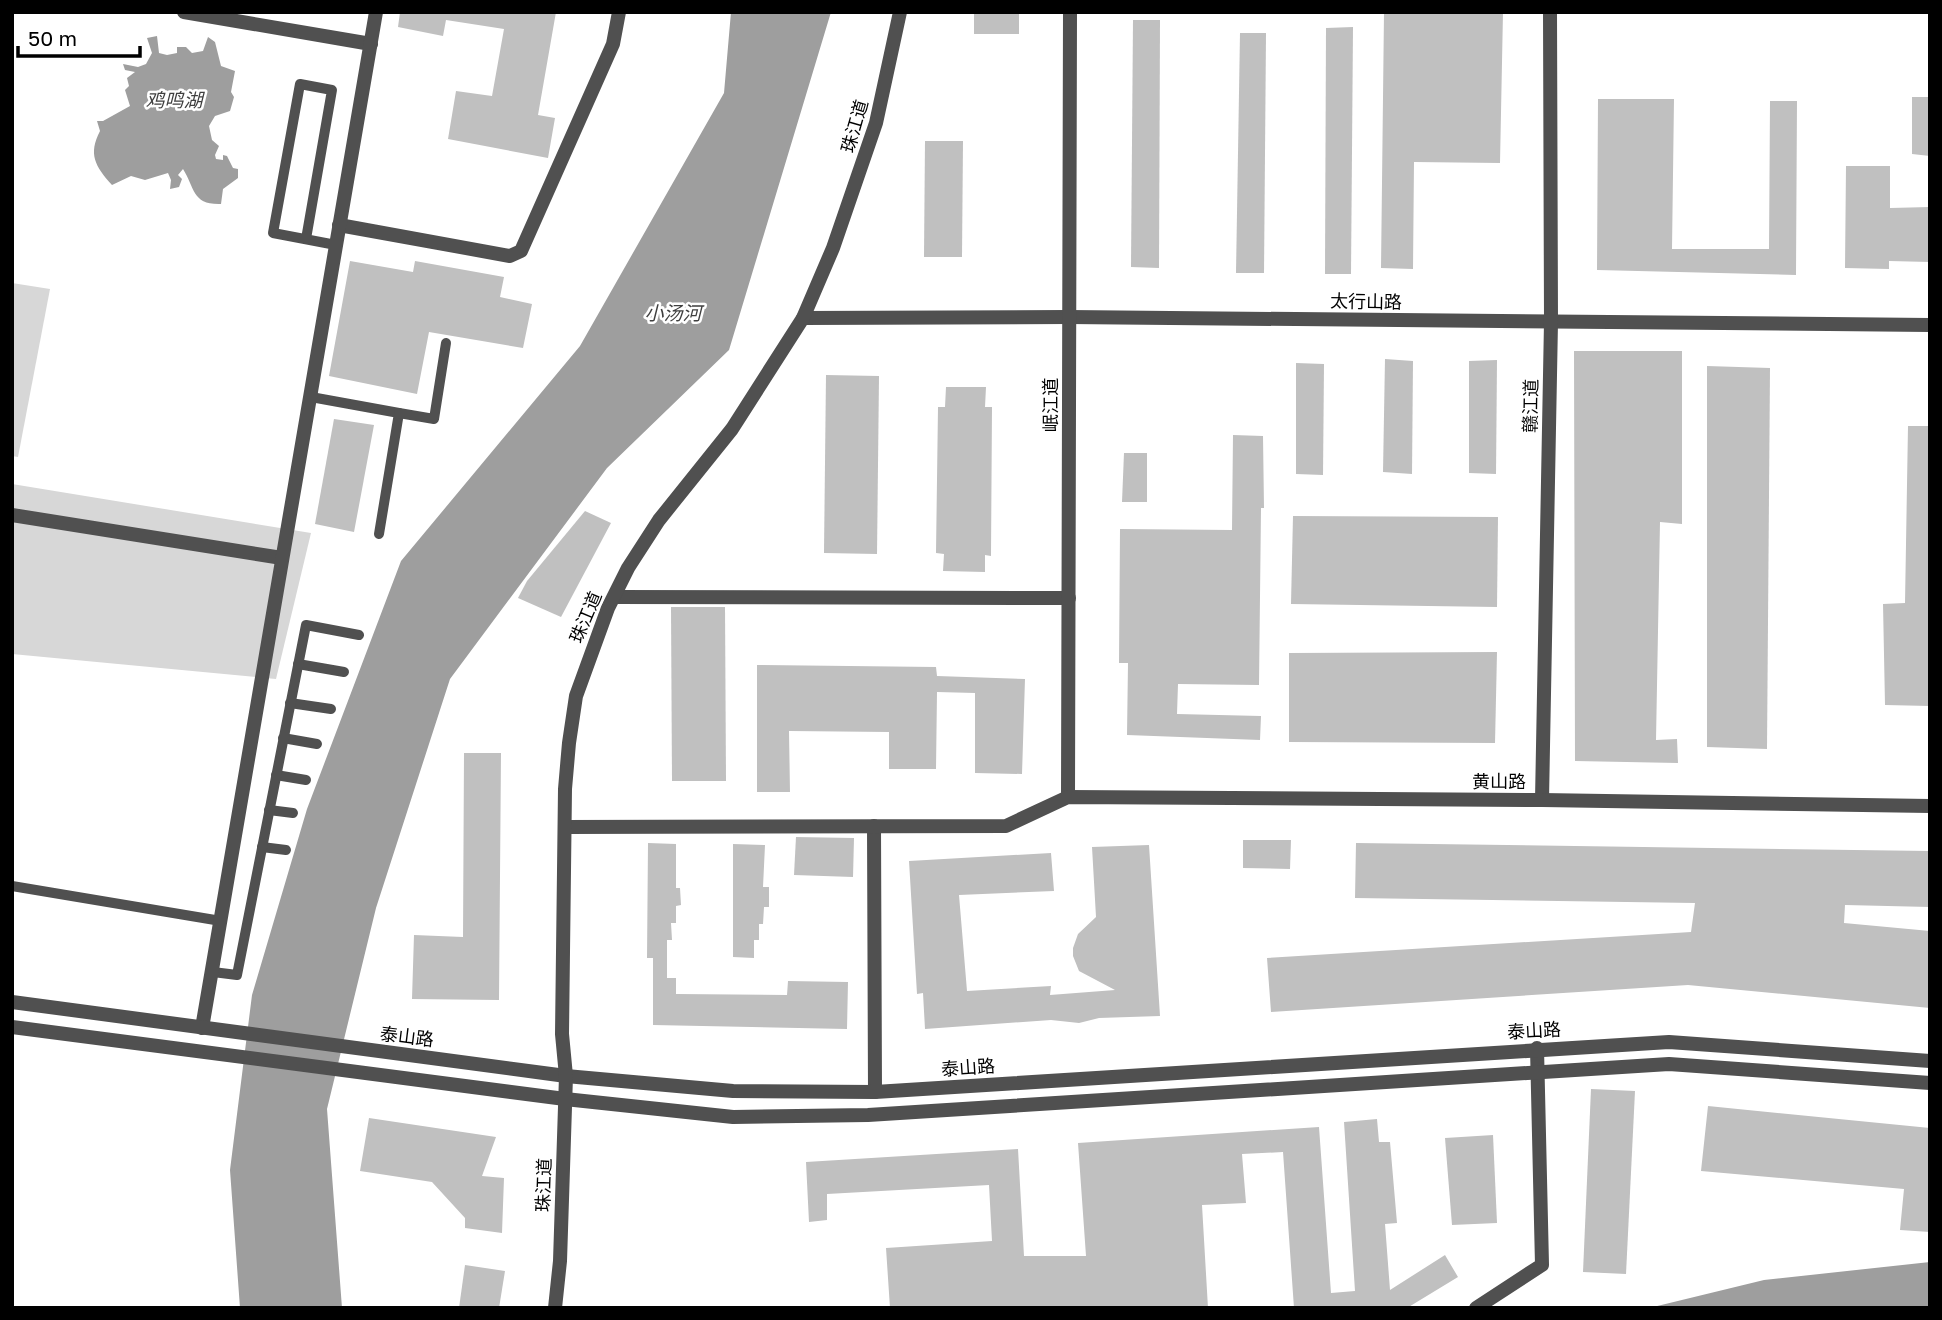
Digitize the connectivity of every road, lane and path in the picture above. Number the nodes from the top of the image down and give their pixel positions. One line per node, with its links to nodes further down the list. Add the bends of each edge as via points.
1 (184, 12): 7 (street)
2 (376, 12): 7 (street)
3 (619, 12): 8 (street, via 613,44 521,251 510,256)
4 (900, 12): 12 (street, 珠江道, via 876,123 833,248)
5 (1070, 12): 11 (street, 岷江道)
6 (1550, 12): 13 (street, 赣江道)
7 (371, 44): 8 (street)
8 (339, 225): 10 (street)
9 (306, 239): 9 (lane, via 273,233 300,85 332,90); 10 (lane)
10 (336, 244): 16 (street)
11 (1069, 317): 12 (street, 太行山路); 13 (street, 太行山路); 22 (street, 岷江道)
12 (803, 318): 21 (street, 珠江道, via 732,429 659,520)
13 (1551, 322): 14 (street, 太行山路); 33 (street, 赣江道)
14 (1930, 325)
15 (446, 343): 17 (lane, via 434,419)
16 (311, 397): 17 (lane); 20 (street)
17 (399, 413): 19 (lane)
18 (12, 515): 20 (street)
19 (379, 534)
20 (282, 558): 42 (street)
21 (614, 597): 22 (street); 38 (street, 珠江道, via 576,696)
22 (1069, 597): 32 (street, 岷江道)
23 (359, 635): 24 (lane, via 306,625)
24 (298, 664): 25 (lane); 26 (lane)
25 (344, 672)
26 (290, 703): 27 (lane); 28 (lane)
27 (331, 709)
28 (283, 738): 29 (lane); 30 (lane)
29 (317, 744)
30 (276, 775): 31 (lane); 35 (lane)
31 (306, 780)
32 (1068, 797): 33 (street, 黄山路); 37 (street, via 1006,826)
33 (1542, 800): 34 (street, 黄山路)
34 (1930, 806)
35 (269, 810): 36 (lane); 39 (lane)
36 (293, 813)
37 (874, 826): 38 (street); 52 (street)
38 (565, 827): 50 (street, 珠江道, via 562,1034)
39 (262, 847): 40 (lane); 43 (lane, via 237,975)
40 (286, 850)
41 (12, 886): 42 (lane)
42 (221, 921): 43 (street)
43 (213, 972): 46 (street)
44 (12, 1002): 46 (street, 泰山路)
45 (12, 1027): 53 (street)
46 (202, 1028): 50 (street, 泰山路)
47 (1537, 1048): 48 (street, 泰山路, via 1669,1042); 49 (street); 52 (street, 泰山路)
48 (1930, 1061)
49 (1537, 1072): 51 (street, via 1669,1064); 53 (street, via 868,1115 733,1117); 55 (street, via 1542,1265)
50 (566, 1076): 52 (street, 泰山路, via 733,1091); 53 (street, 珠江道)
51 (1930, 1083)
52 (875, 1092)
53 (565, 1099): 54 (street, 珠江道)
54 (555, 1308)
55 (1476, 1308)

